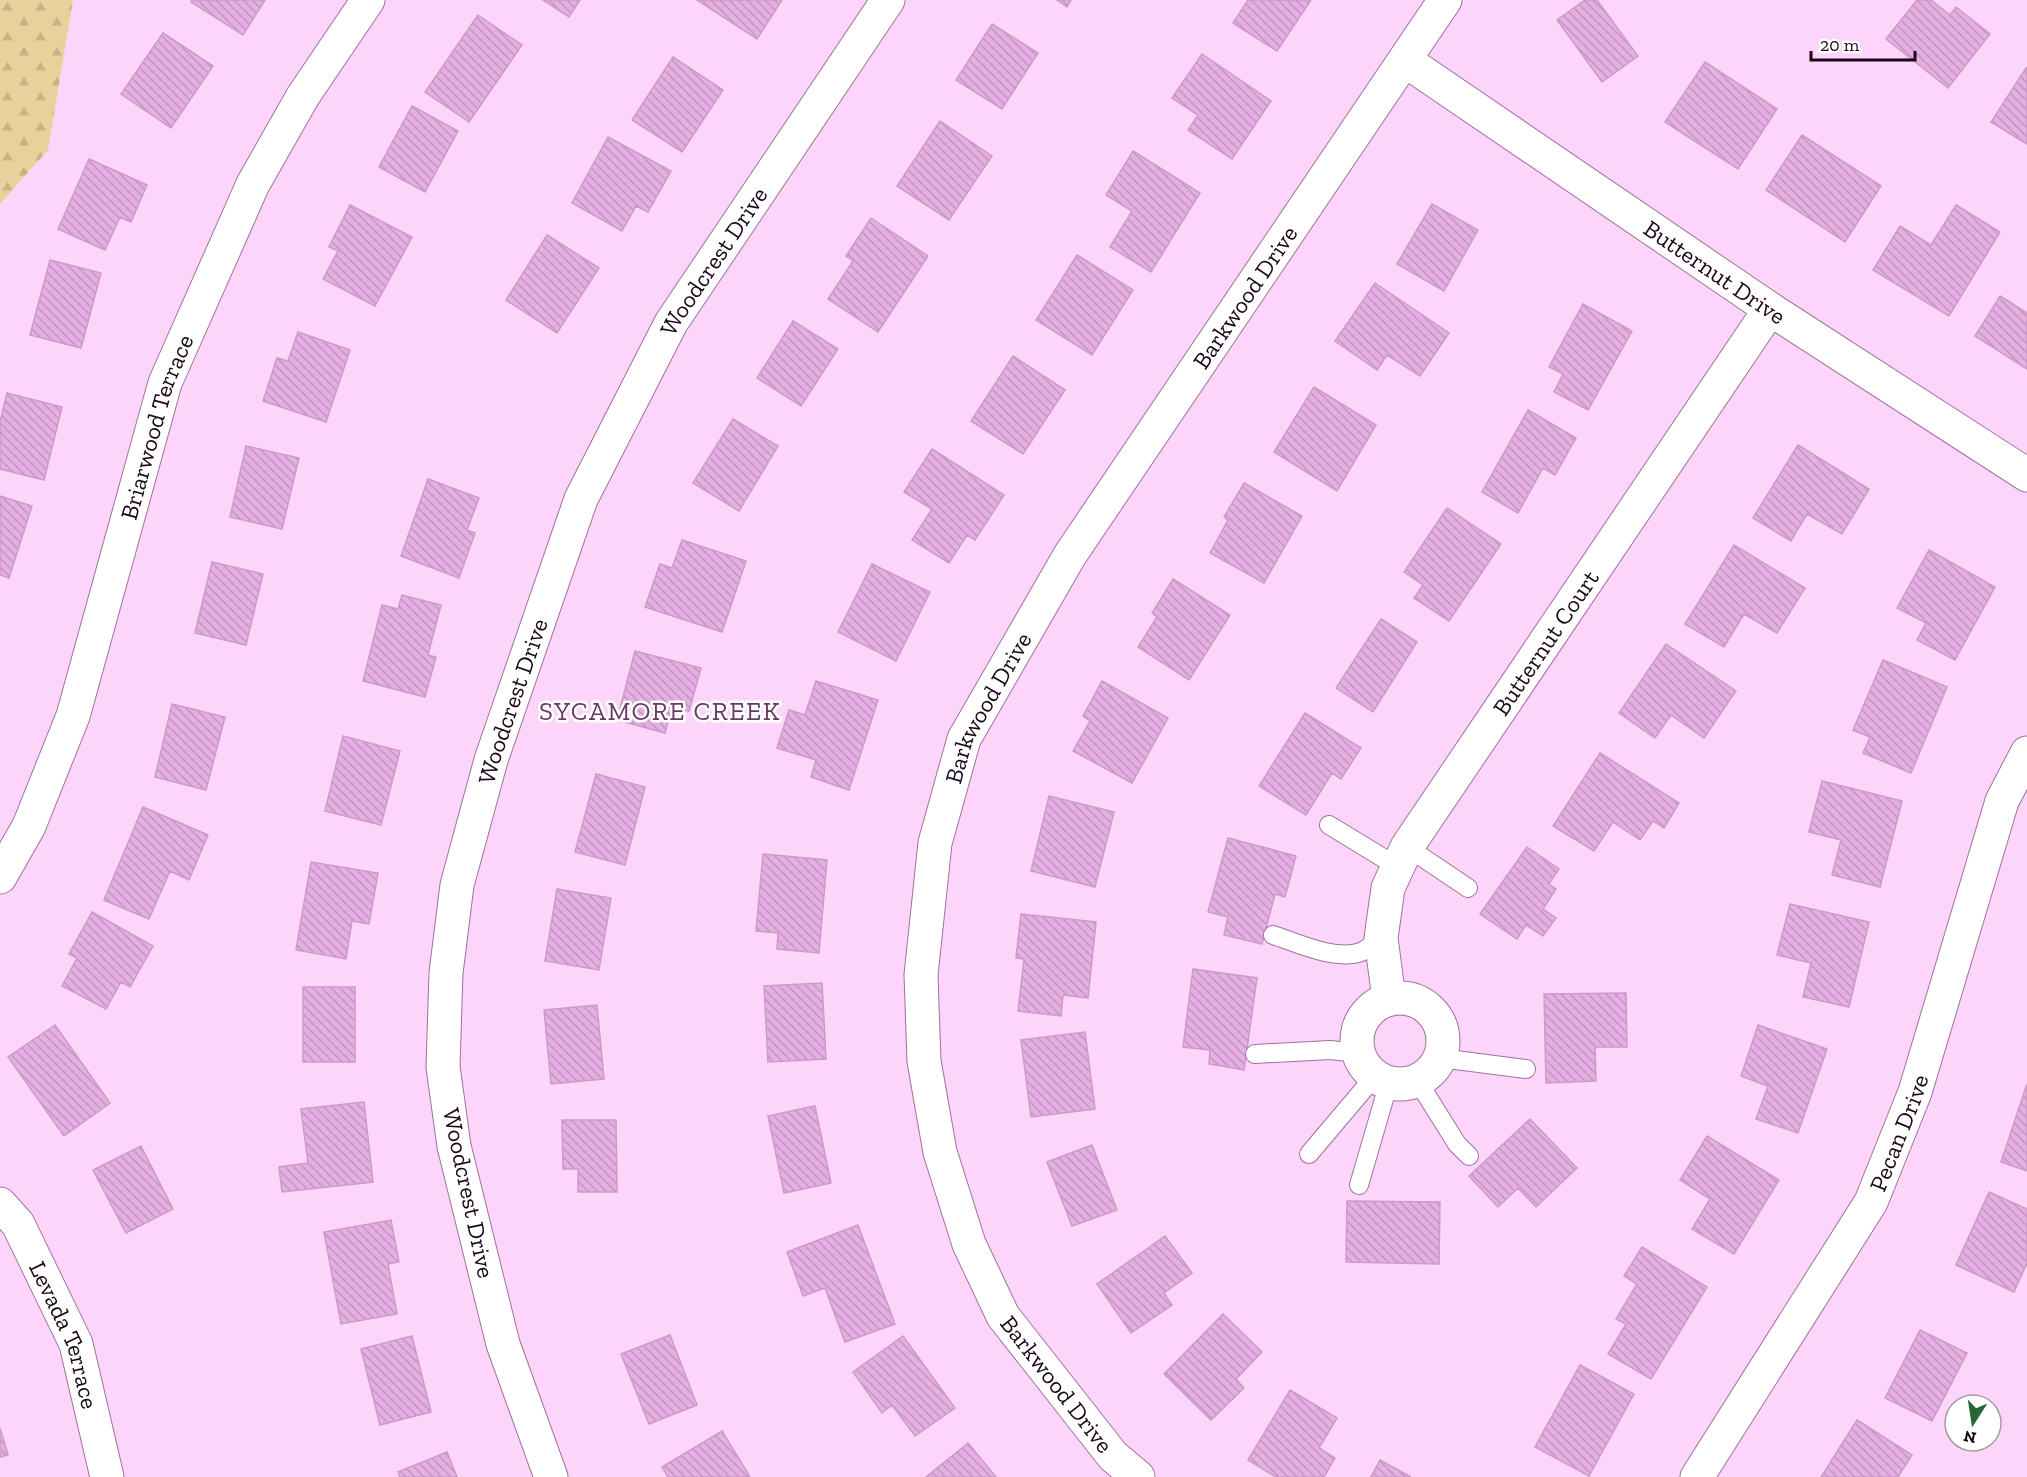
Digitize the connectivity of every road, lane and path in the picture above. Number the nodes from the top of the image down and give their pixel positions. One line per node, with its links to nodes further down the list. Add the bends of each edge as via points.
1 (368, 0): 10 (street, Briarwood Terrace, via 303,96 253,184 165,383 73,716 29,826)
2 (888, 0): 23 (street, Woodcrest Drive, via 671,322 581,499 491,760 457,885 446,973 443,1067 454,1146 503,1344)
3 (1445, 0): 4 (street, Barkwood Drive)
4 (1406, 61): 5 (street, Butternut Drive); 24 (street, Barkwood Drive, via 1070,555 964,739 935,843 921,975 924,1061 940,1152 969,1244 1003,1316 1113,1456)
5 (1770, 309): 6 (street, Butternut Drive); 9 (street, Butternut Court)
6 (2027, 475)
7 (2027, 753): 25 (street, Pecan Drive, via 2002,801 1915,1092 1871,1202)
8 (1329, 825): 9 (lane)
9 (1402, 857): 11 (lane); 13 (street, Butternut Court, via 1388,888)
10 (0, 877)
11 (1468, 888)
12 (1273, 935): 13 (lane, via 1344,953 1362,951)
13 (1381, 938): 14 (street, Butternut Court)
14 (1389, 999): 17 (street, via 1366,1014 1357,1039); 17 (street, via 1420,1002 1433,1013 1443,1042)
15 (1255, 1054): 17 (lane, via 1330,1050)
16 (1526, 1069): 17 (lane)
17 (1396, 1070): 18 (lane); 19 (lane); 20 (lane)
18 (1309, 1154)
19 (1469, 1156)
20 (1359, 1185)
21 (0, 1204): 22 (street, Levada Terrace, via 18,1224 76,1344)
22 (107, 1477)
23 (552, 1477)
24 (1138, 1477)
25 (1696, 1477)

